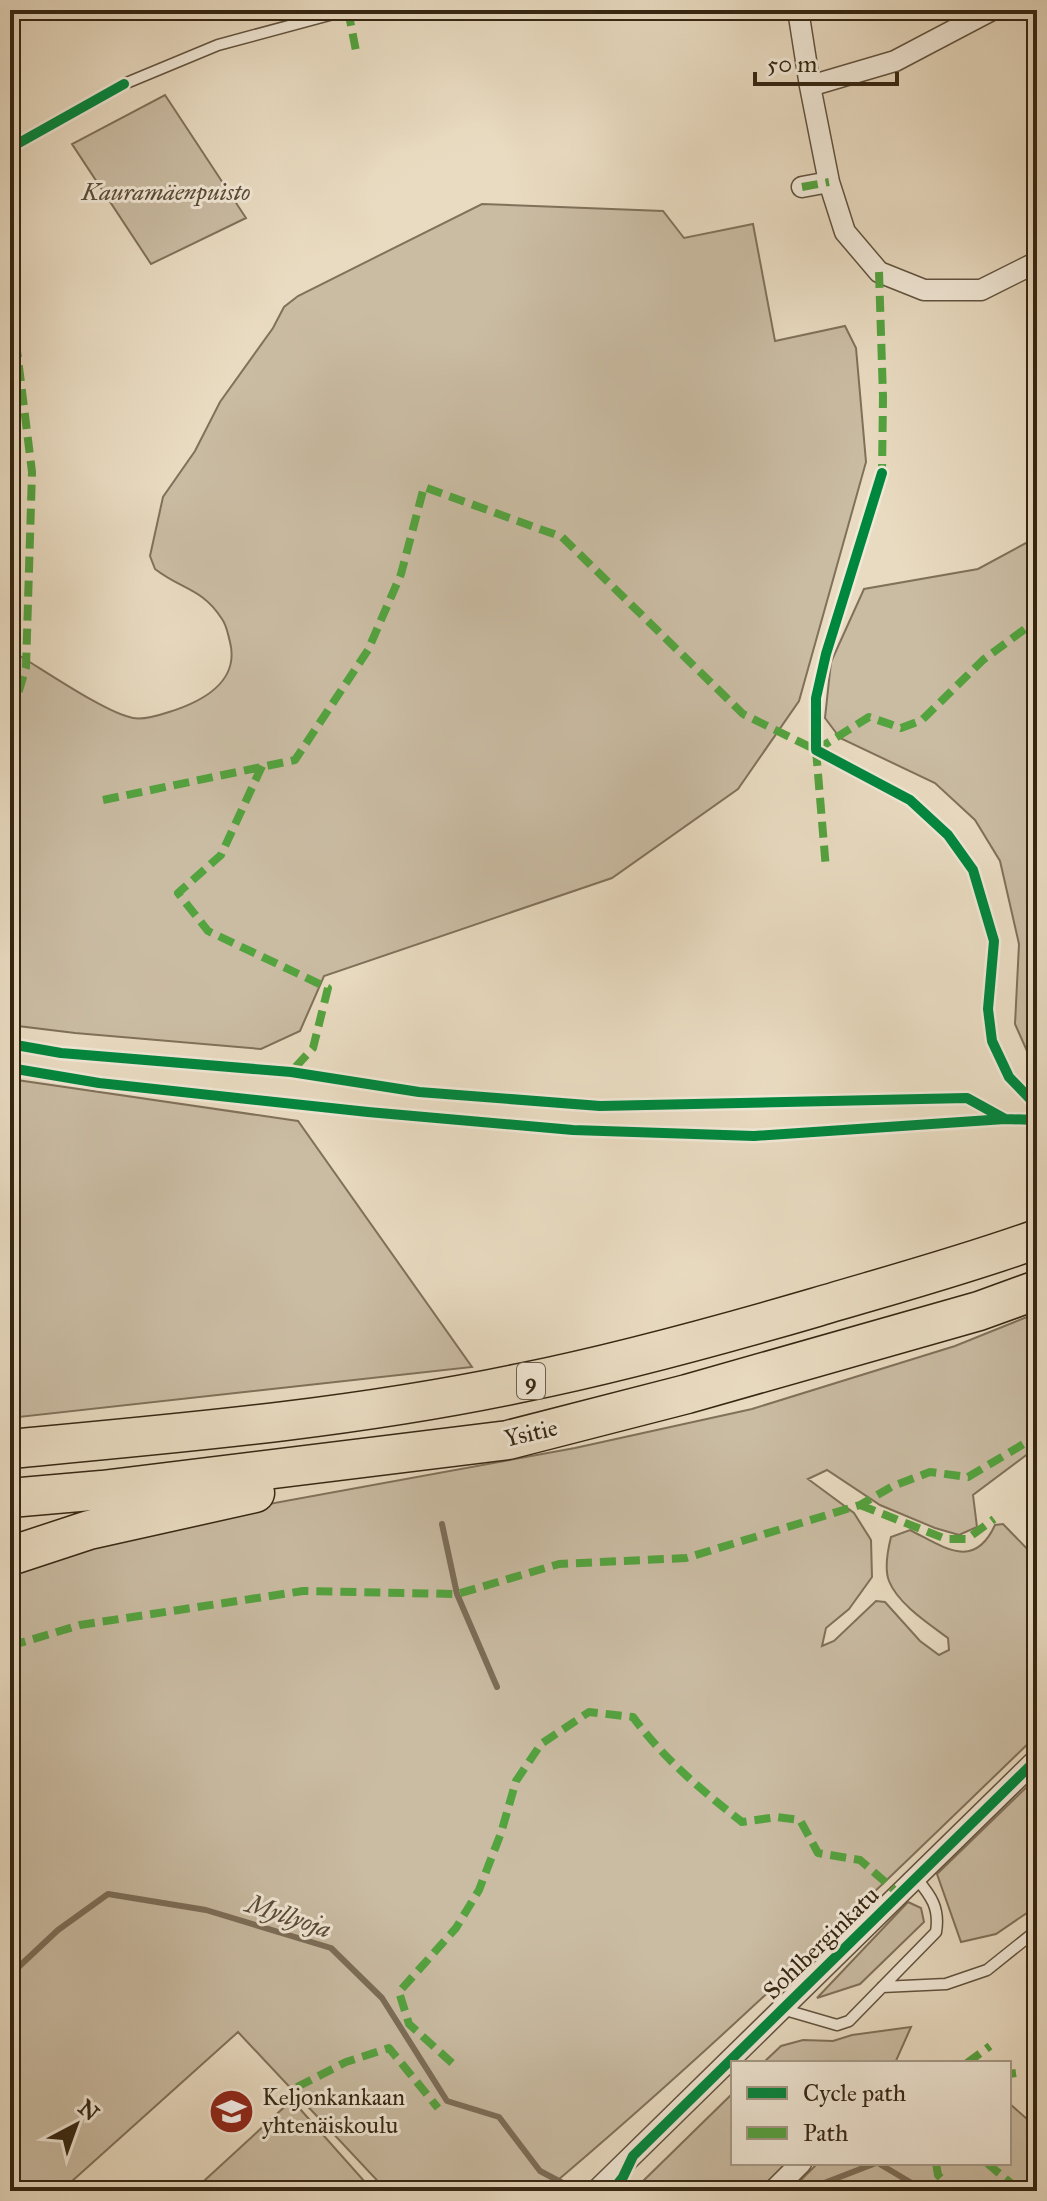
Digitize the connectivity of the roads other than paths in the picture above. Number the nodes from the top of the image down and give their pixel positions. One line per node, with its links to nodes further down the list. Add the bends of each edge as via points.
1 (348, 10): 4 (lane, via 218,45)
2 (798, 10): 5 (street)
3 (992, 10): 5 (street, via 895,61)
4 (124, 84)
5 (810, 86): 6 (street)
6 (829, 182): 7 (street); 8 (street, via 845,232 879,272 924,290 981,290)
7 (802, 187)
8 (1037, 262)
9 (1037, 1239): 12 (highway, 9, via 673,1348 523,1383 209,1431)
10 (1037, 1290): 11 (highway, Ysitie / 9, via 687,1394)
11 (508, 1440): 13 (highway, Ysitie / 9); 14 (highway, via 89,1530)
12 (10, 1449)
13 (10, 1498)
14 (10, 1556)
15 (1037, 1759): 16 (street, Sohlberginkatu)
16 (917, 1879): 18 (lane, via 934,1898 936,1932); 19 (street, Sohlberginkatu)
17 (1037, 1930): 18 (lane, via 987,1970 946,1984)
18 (882, 1987): 19 (lane, via 849,2021 837,2025)
19 (782, 2009): 21 (street, Sohlberginkatu)
20 (799, 2165): 22 (street)
21 (596, 2191)
22 (773, 2191)

